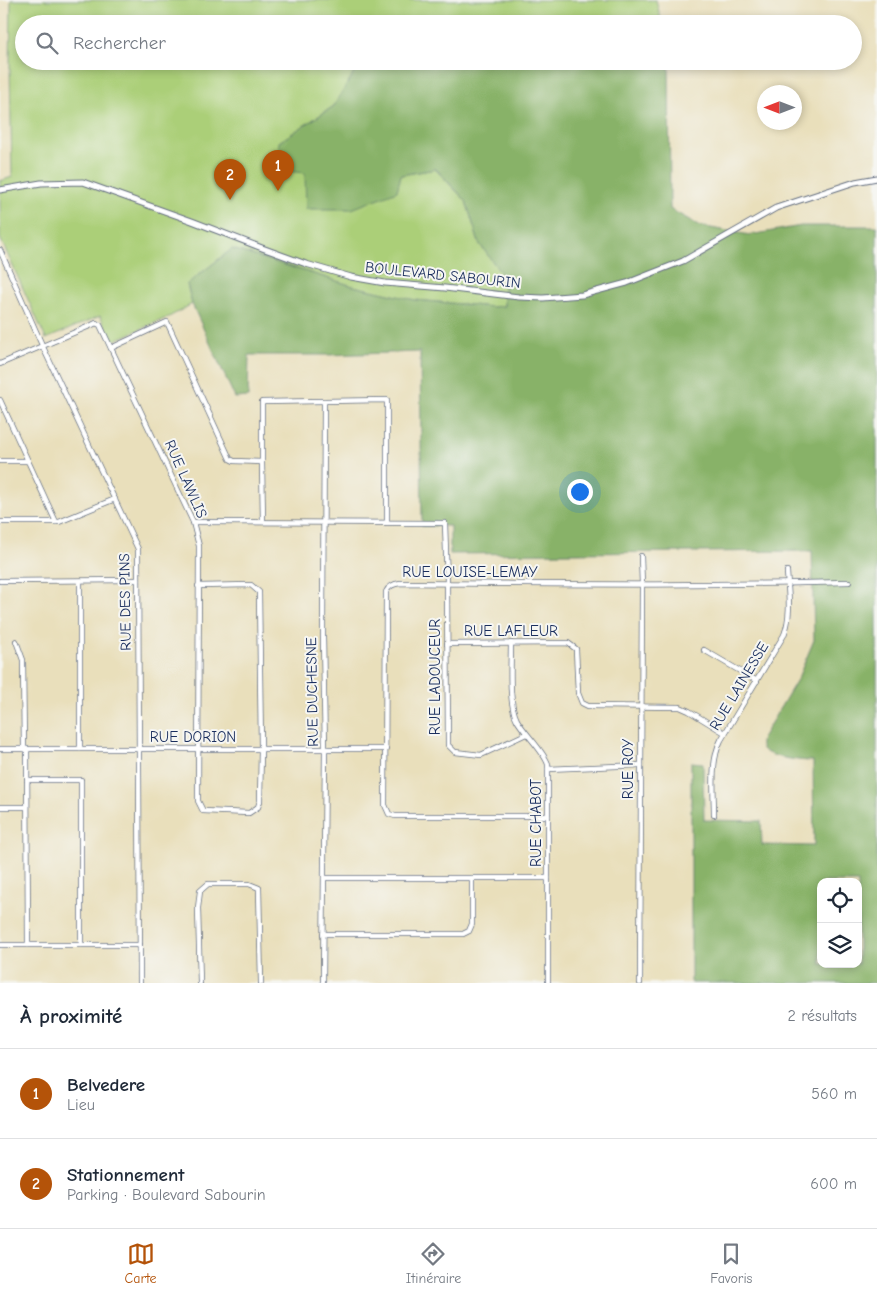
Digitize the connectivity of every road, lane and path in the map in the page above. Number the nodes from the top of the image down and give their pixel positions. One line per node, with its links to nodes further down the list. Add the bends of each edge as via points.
1 (877, 178): 2 (street, BOULEVARD SABOURIN, via 776,208 683,261 627,283 582,295 543,298 351,277 297,261 83,182 41,183)
2 (0, 190)
3 (0, 250): 4 (street, RUE DES PINS)
4 (42, 345): 5 (street, RUE LAWLIS, via 96,324 100,325); 6 (street); 12 (street, RUE DES PINS)
5 (112, 348): 11 (street, via 167,322 230,459); 15 (street, RUE LAWLIS)
6 (0, 364)
7 (0, 400): 10 (street)
8 (324, 400): 11 (street, via 262,402); 17 (street, RUE DUCHESNE); 18 (street, via 387,400)
9 (0, 461): 10 (street)
10 (28, 461): 14 (street)
11 (262, 462): 16 (street)
12 (115, 499): 14 (street); 21 (street, RUE DES PINS, via 138,549)
13 (0, 522): 14 (street)
14 (56, 522)
15 (193, 522): 16 (street); 28 (street, RUE LAWLIS, via 199,546)
16 (263, 522): 17 (street)
17 (324, 522): 18 (street); 43 (street, RUE DUCHESNE)
18 (388, 522): 25 (street, RUE LADOUCEUR, via 445,522)
19 (641, 556): 27 (street, RUE ROY)
20 (787, 571): 26 (street, RUE LAINESSE)
21 (138, 580): 23 (street); 40 (street, RUE DES PINS)
22 (0, 581): 23 (street)
23 (80, 581): 39 (street)
24 (849, 582): 26 (street, RUE LOUISE-LEMAY)
25 (447, 583): 27 (street, RUE LOUISE-LEMAY); 31 (street, RUE LADOUCEUR); 44 (street, RUE LOUISE-LEMAY, via 393,584 386,592)
26 (788, 584): 27 (street, RUE LOUISE-LEMAY); 33 (street, RUE LAINESSE, via 785,631)
27 (642, 585): 34 (street, RUE ROY)
28 (198, 586): 41 (street, RUE LAWLIS); 42 (street, via 250,585 260,592)
29 (16, 641): 38 (street, via 23,660)
30 (511, 643): 31 (street, RUE LAFLEUR); 34 (street, RUE LAFLEUR, via 568,644 576,649 578,694 582,703 588,706); 36 (street, RUE CHABOT, via 513,711)
31 (447, 644): 36 (street, RUE LADOUCEUR, via 448,745 455,752 481,755)
32 (704, 650): 33 (street)
33 (757, 681): 35 (street, RUE LAINESSE)
34 (641, 706): 35 (street, RUE LAFLEUR, via 683,708); 45 (street, RUE ROY)
35 (726, 733): 50 (street, RUE LAINESSE, via 715,756)
36 (526, 734): 46 (street, RUE CHABOT, via 545,758)
37 (0, 749): 38 (street, RUE DORION)
38 (26, 749): 39 (street, RUE DORION); 47 (street)
39 (80, 749): 40 (street, RUE DORION)
40 (138, 749): 41 (street, RUE DORION); 59 (street, RUE DES PINS)
41 (197, 749): 42 (street, RUE DORION); 42 (street, RUE LAWLIS, via 198,800 203,811 249,814 260,801)
42 (261, 749): 43 (street, RUE DORION)
43 (325, 749): 44 (street, RUE DORION); 52 (street, RUE DUCHESNE)
44 (386, 750): 51 (street, RUE LOUISE-LEMAY, via 385,805 389,814)
45 (641, 765): 46 (street); 65 (street, RUE ROY)
46 (548, 769): 51 (street, RUE CHABOT)
47 (27, 780): 49 (street); 58 (street, via 81,780)
48 (0, 807): 49 (street)
49 (27, 807): 57 (street)
50 (714, 815)
51 (548, 816): 54 (street, RUE CHABOT)
52 (324, 878): 53 (street); 55 (street, RUE DUCHESNE)
53 (472, 878): 54 (street); 55 (street, via 472,924 463,934)
54 (548, 878): 64 (street, RUE CHABOT)
55 (323, 934): 63 (street, RUE DUCHESNE)
56 (0, 945): 57 (street)
57 (28, 945): 58 (street)
58 (81, 945): 59 (street)
59 (140, 945): 60 (street, RUE DES PINS)
60 (140, 983)
61 (200, 983): 62 (street, via 200,891 208,884 249,884 259,888)
62 (261, 983)
63 (323, 983)
64 (548, 983)
65 (640, 983)

